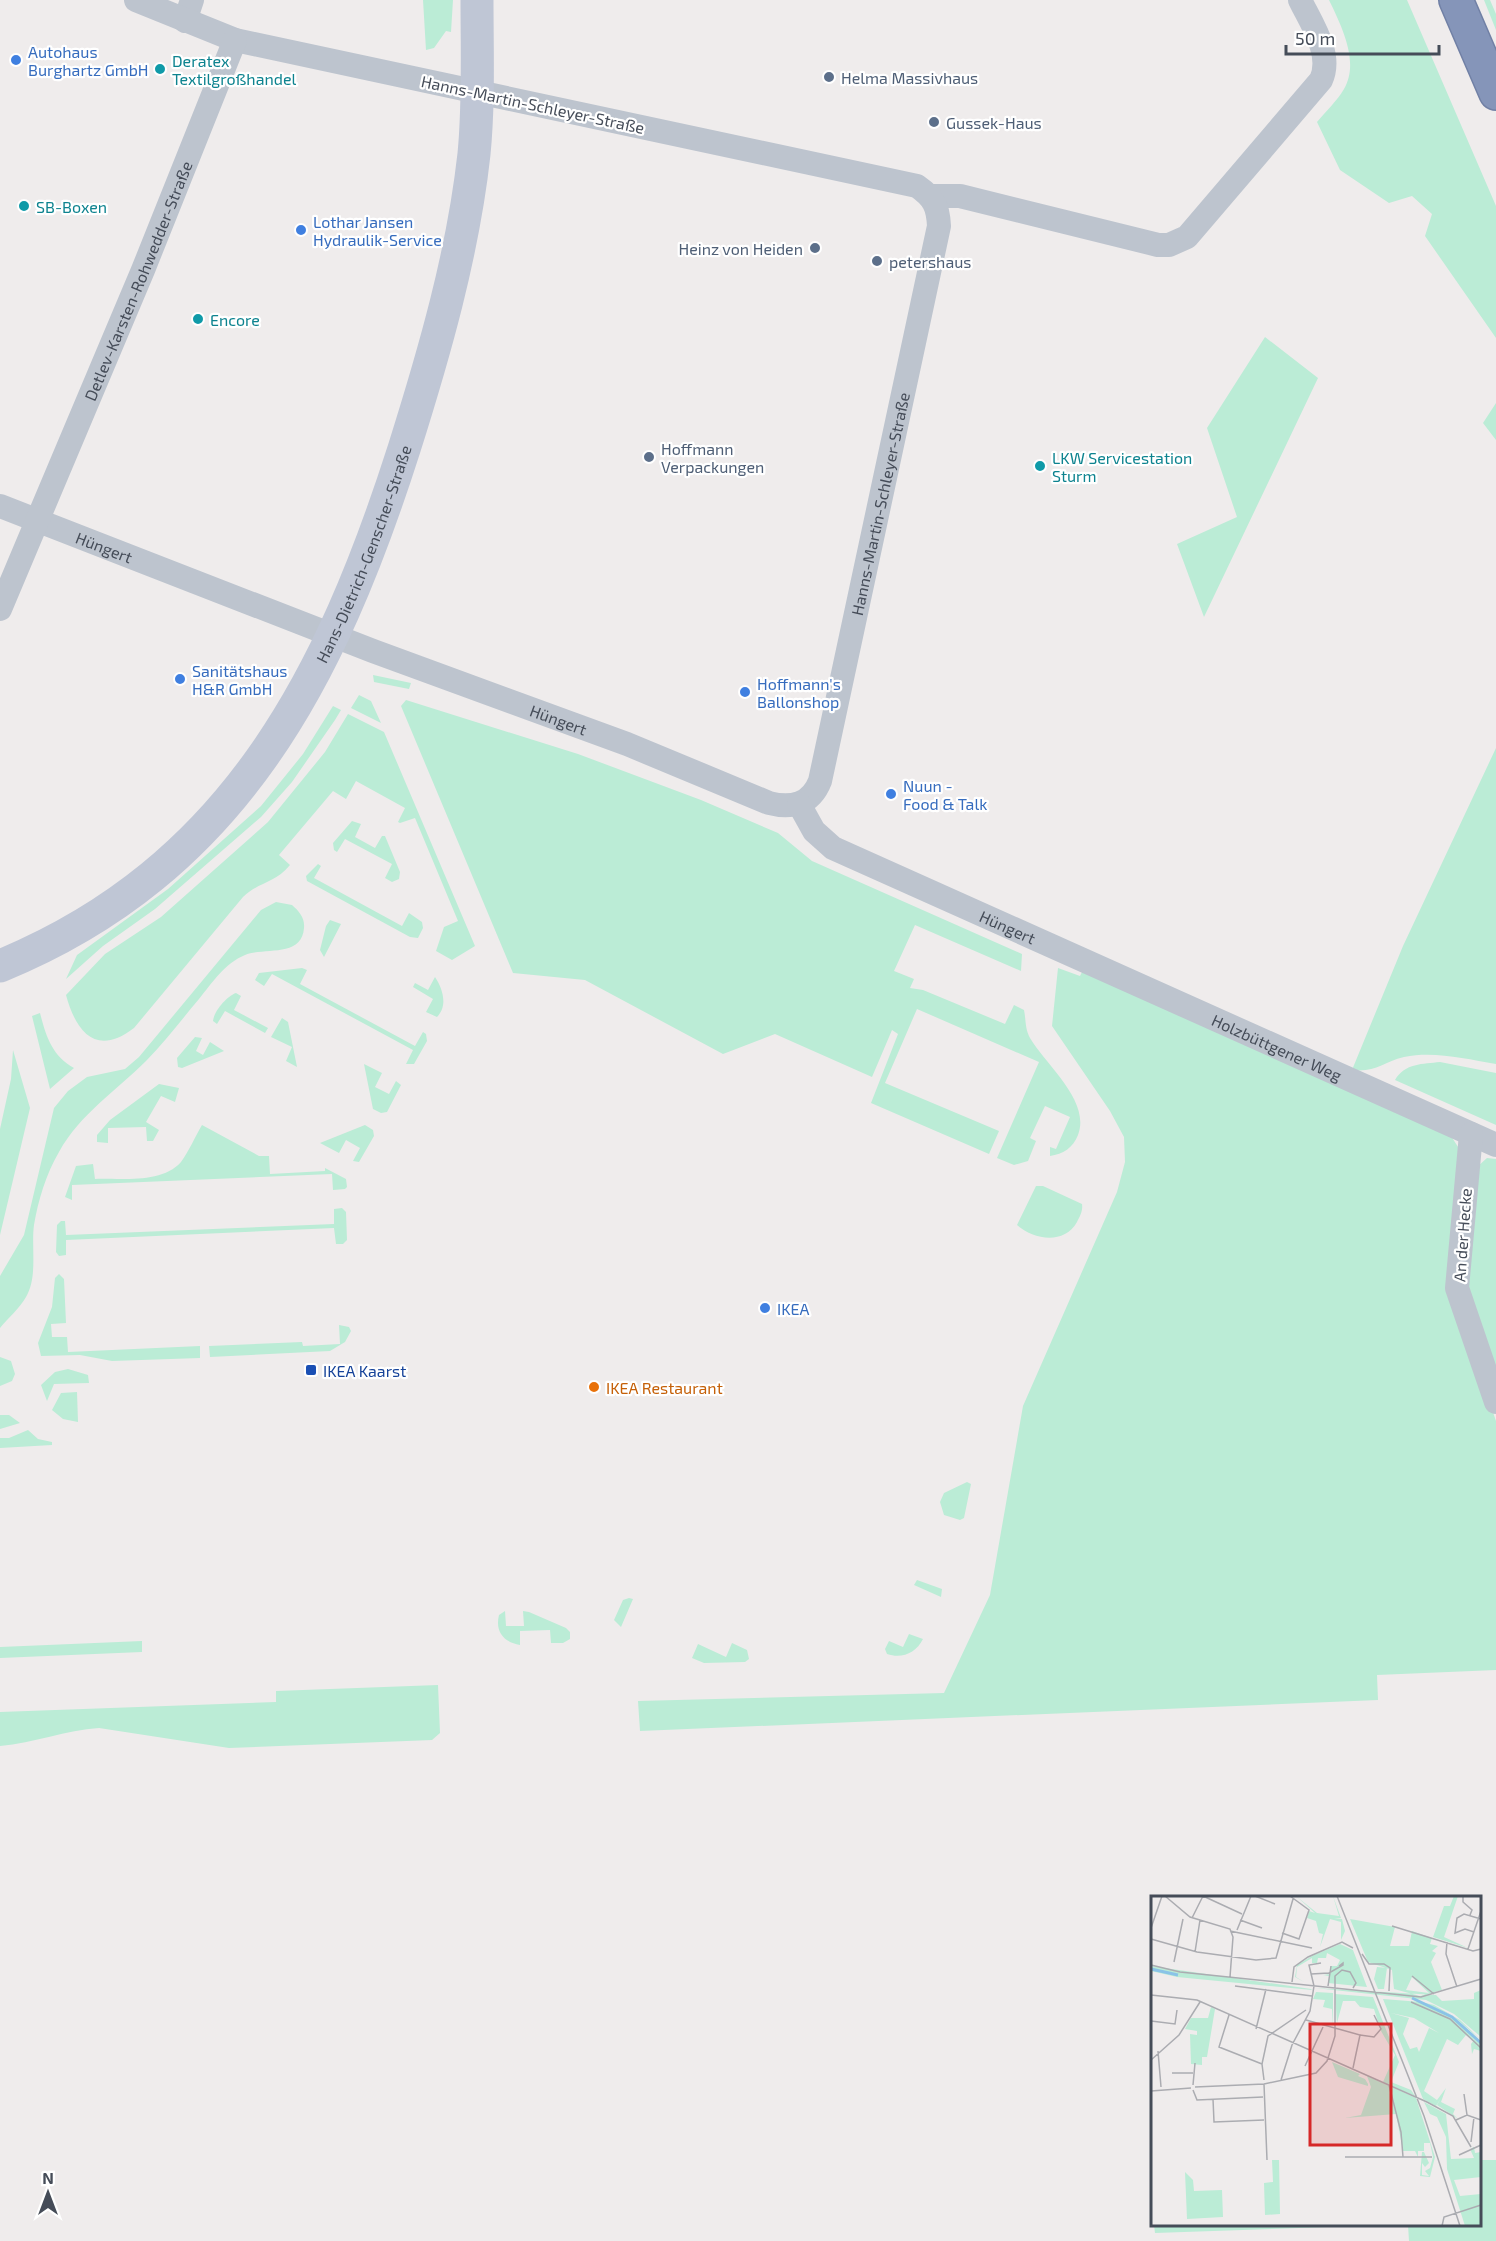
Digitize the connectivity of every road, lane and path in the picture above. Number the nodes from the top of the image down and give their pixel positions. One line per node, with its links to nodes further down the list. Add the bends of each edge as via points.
1 (136, 0): 5 (street, Hanns-Martin-Schleyer-Straße)
2 (477, 0): 7 (street, Hans-Dietrich-Genscher-Straße)
3 (1300, 0): 9 (street, Hanns-Martin-Schleyer-Straße, via 1322,48 1326,70 1321,80 1179,242 1158,245 960,196)
4 (1456, 0): 8 (highway)
5 (188, 10): 6 (street, Hanns-Martin-Schleyer-Straße)
6 (235, 40): 7 (street, Hanns-Martin-Schleyer-Straße); 11 (street, Detlev-Karsten-Rohwedder-Straße)
7 (477, 92): 9 (street, Hanns-Martin-Schleyer-Straße, via 917,186); 13 (street, Hans-Dietrich-Genscher-Straße, via 474,155 440,327 383,516)
8 (1496, 93)
9 (932, 196): 14 (street, Hanns-Martin-Schleyer-Straße, via 939,209 939,226 825,758 817,790)
10 (0, 507): 11 (street, Hüngert)
11 (37, 520): 12 (street); 13 (street, Hüngert)
12 (0, 609)
13 (334, 636): 14 (street, Hüngert, via 627,744 769,804); 16 (street, Hans-Dietrich-Genscher-Straße, via 286,725 261,762 189,842 149,878 104,910)
14 (799, 804): 15 (street, Hüngert, via 814,831 833,848)
15 (1058, 948): 17 (street, Holzbüttgener Weg)
16 (0, 966)
17 (1471, 1134): 18 (street, Holzbüttgener Weg); 19 (street, An der Hecke, via 1458,1288)
18 (1496, 1145)
19 (1496, 1402)

